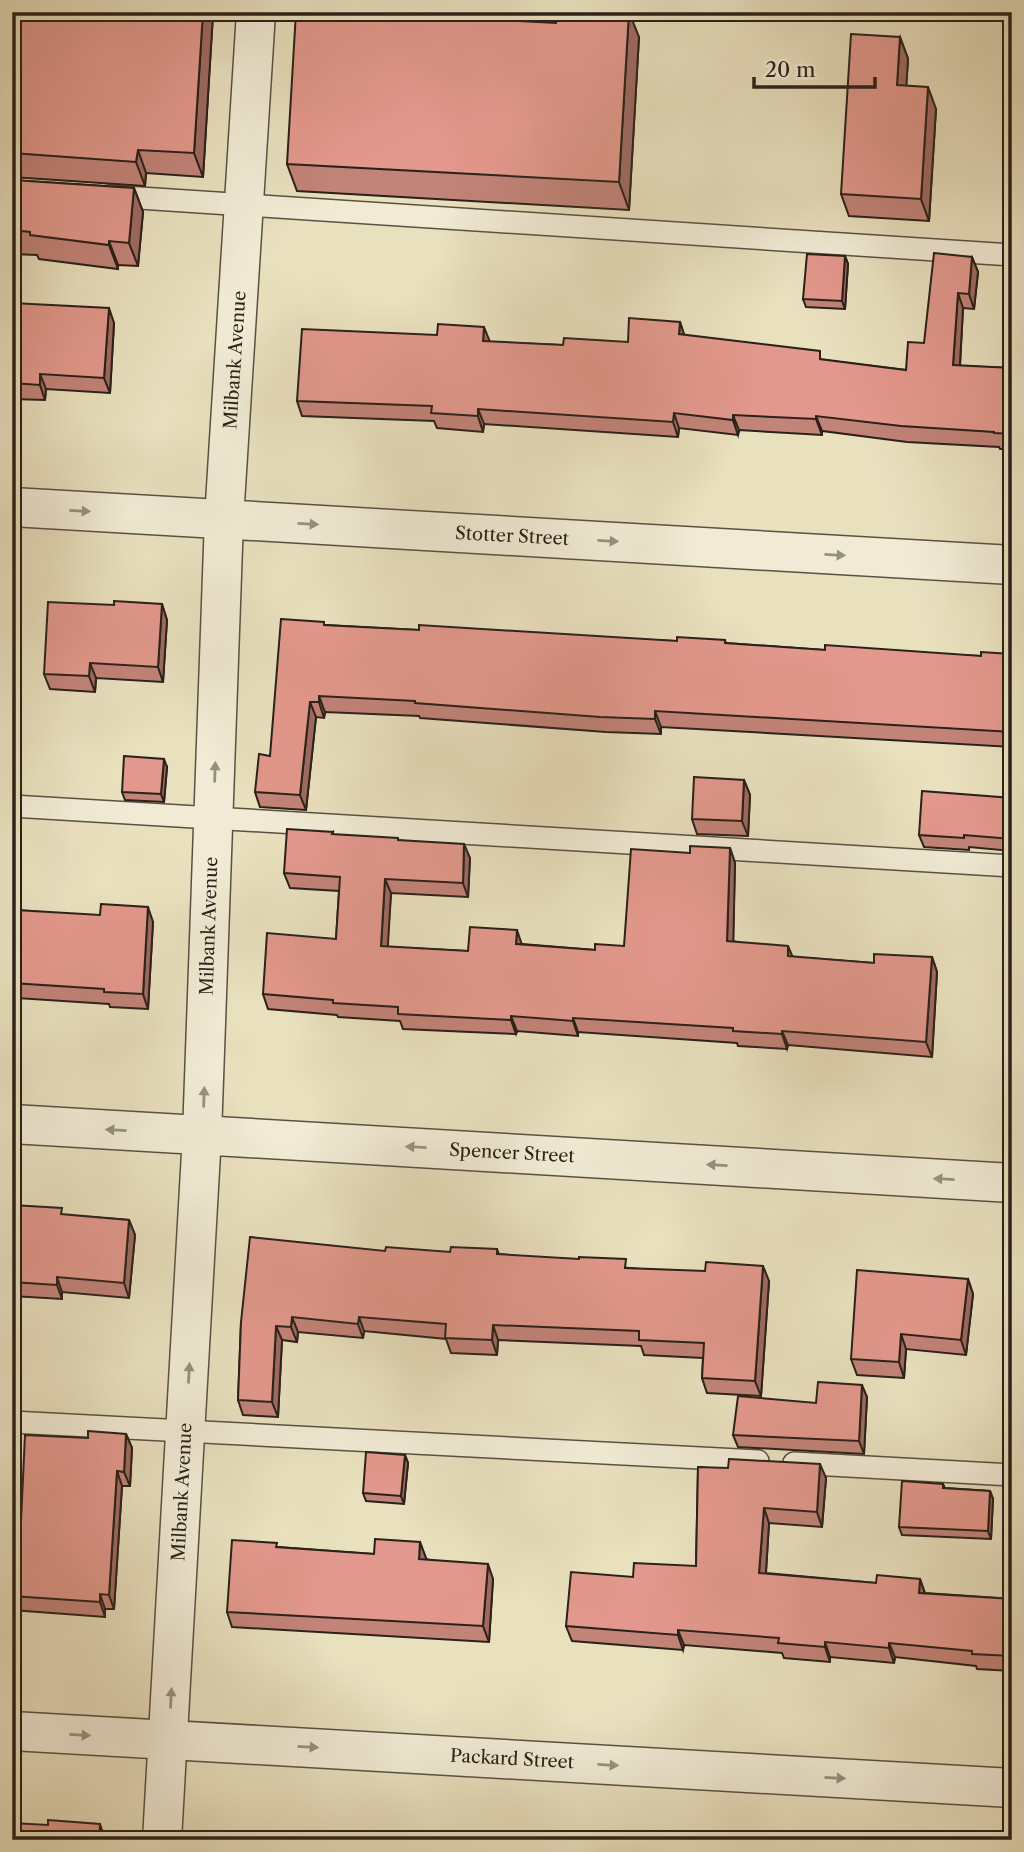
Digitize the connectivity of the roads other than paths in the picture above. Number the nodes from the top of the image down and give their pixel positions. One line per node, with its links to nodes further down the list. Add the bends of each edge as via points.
1 (256, 12): 3 (street, Milbank Avenue)
2 (94, 195): 3 (lane)
3 (245, 205): 4 (lane); 6 (street, Milbank Avenue)
4 (1012, 255)
5 (12, 507): 6 (street, Stotter Street, one-way to 6)
6 (224, 519): 7 (street, Stotter Street, one-way to 7); 9 (street, Milbank Avenue, one-way to 6)
7 (1012, 565)
8 (12, 806): 9 (lane)
9 (213, 818): 10 (lane); 12 (street, Milbank Avenue, one-way to 9)
10 (1012, 866)
11 (12, 1124): 12 (street, Spencer Street, one-way to 11)
12 (202, 1135): 13 (street, Spencer Street, one-way to 12); 15 (street, Milbank Avenue, one-way to 12)
13 (1012, 1183)
14 (12, 1422): 15 (lane)
15 (186, 1432): 16 (lane); 18 (street, Milbank Avenue, one-way to 15)
16 (1012, 1475)
17 (12, 1731): 18 (street, Packard Street, one-way to 18)
18 (168, 1739): 19 (street, Packard Street, one-way to 19); 20 (street, Milbank Avenue)
19 (1012, 1788)
20 (162, 1840)

